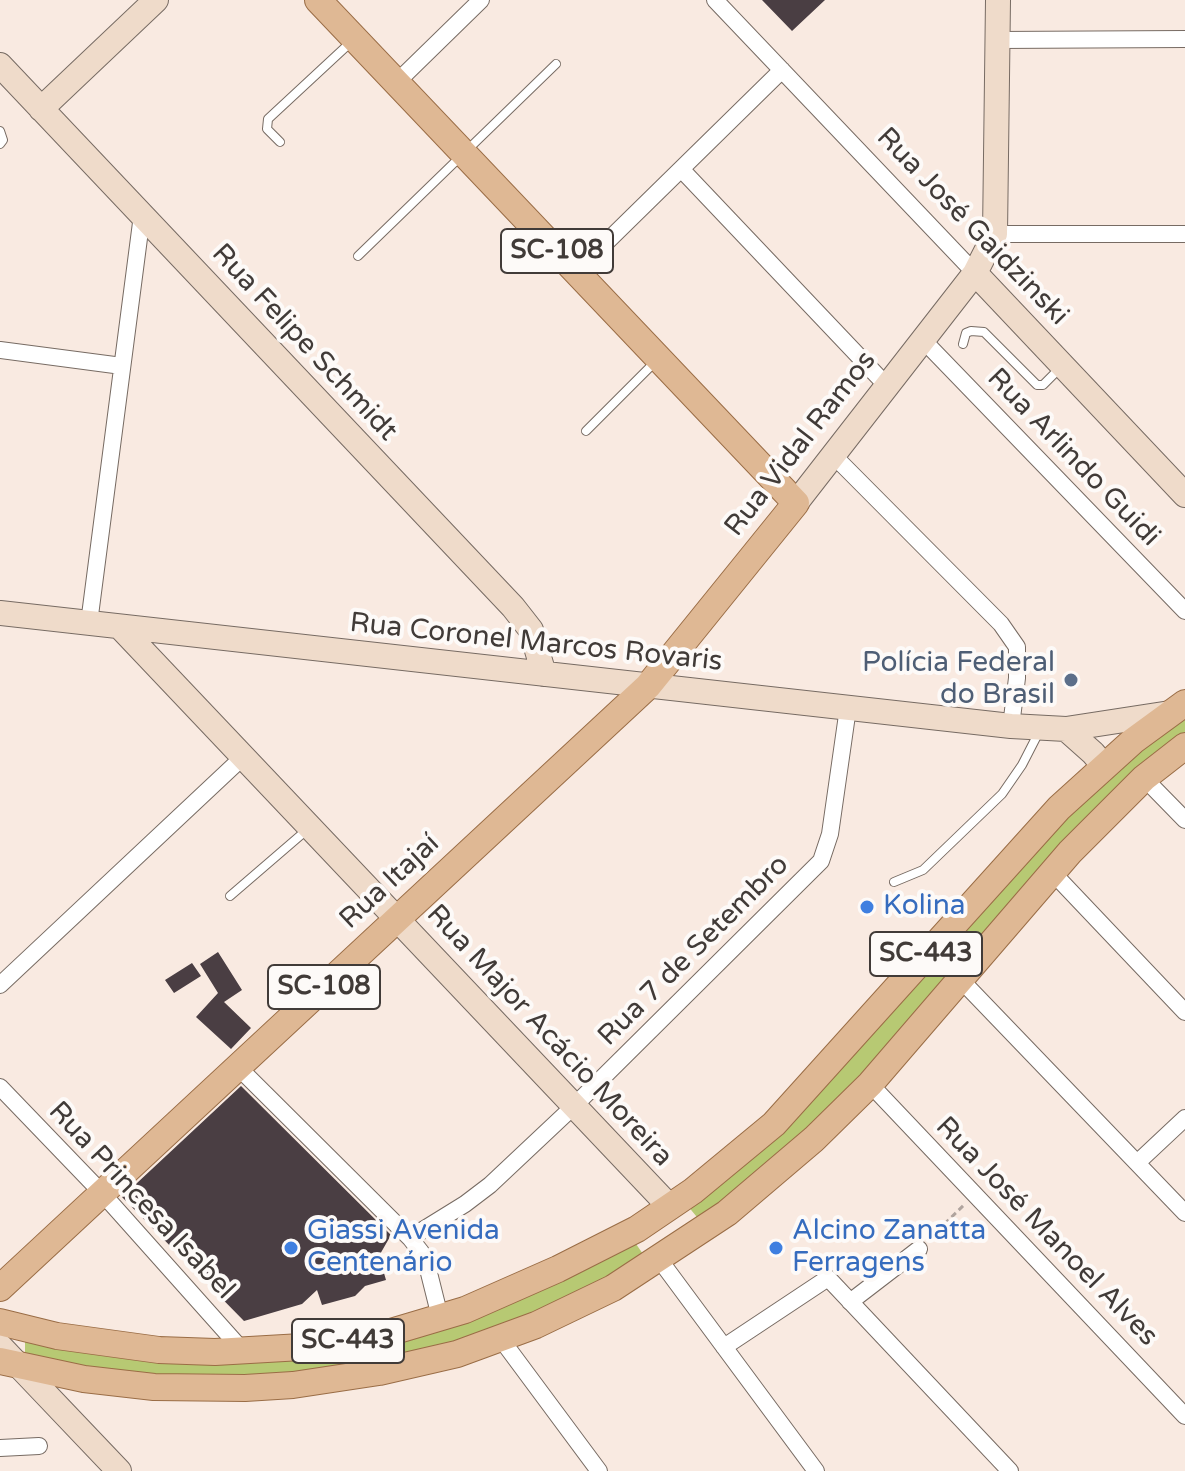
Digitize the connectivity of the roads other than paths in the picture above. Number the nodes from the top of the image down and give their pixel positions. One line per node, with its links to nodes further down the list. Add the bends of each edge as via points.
1 (481, 0): 12 (street)
2 (715, 0): 11 (street, Rua José Gaidzinski)
3 (998, 0): 8 (street)
4 (152, 2): 13 (street)
5 (327, 3): 6 (main road, SC-108)
6 (354, 38): 12 (main road, SC-108); 15 (lane, via 268,119 267,129)
7 (1185, 39): 8 (street)
8 (997, 40): 20 (street)
9 (556, 64): 17 (lane)
10 (0, 65): 13 (street, Rua Felipe Schmidt)
11 (782, 70): 18 (street); 24 (street, Rua José Gaidzinski)
12 (396, 83): 17 (main road, SC-108)
13 (41, 109): 19 (street, Rua Felipe Schmidt)
14 (0, 131): 16 (lane)
15 (280, 142)
16 (0, 144)
17 (464, 154): 22 (lane); 23 (main road, SC-108)
18 (682, 170): 23 (street); 31 (street)
19 (142, 215): 30 (street); 40 (street, Rua Felipe Schmidt, via 513,607 531,630)
20 (995, 234): 21 (street); 24 (street, Rua Vidal Ramos)
21 (1185, 234)
22 (358, 256)
23 (576, 272): 28 (main road, SC-108)
24 (975, 273): 25 (street, Rua Vidal Ramos); 29 (street, Rua José Gaidzinski)
25 (924, 341): 31 (street, Rua Vidal Ramos); 36 (street, Rua Arlindo Guidi)
26 (963, 344): 29 (lane, via 966,333 984,332 1037,385)
27 (0, 350): 30 (street)
28 (659, 359): 32 (lane); 35 (main road, SC-108)
29 (1062, 365): 34 (street, Rua José Gaidzinski)
30 (122, 366): 38 (street)
31 (887, 386): 33 (street, Rua Vidal Ramos)
32 (586, 431)
33 (833, 455): 35 (street, Rua Vidal Ramos); 44 (street, via 1001,624 1017,647)
34 (1185, 495)
35 (796, 503): 41 (main road, Rua Vidal Ramos / SC-108)
36 (1185, 611)
37 (0, 613): 38 (street, Rua Coronel Marcos Rovaris)
38 (89, 623): 39 (street, Rua Coronel Marcos Rovaris)
39 (121, 628): 40 (street, Rua Coronel Marcos Rovaris); 48 (street, Rua Major Acácio Moreira)
40 (544, 674): 41 (street, Rua Coronel Marcos Rovaris)
41 (648, 686): 42 (street, Rua Coronel Marcos Rovaris); 56 (main road, Rua Itajaí / SC-108)
42 (848, 708): 44 (street, Rua Coronel Marcos Rovaris); 63 (street, Rua 7 de Setembro, via 830,834 821,861)
43 (1178, 708): 46 (street, Rua Coronel Marcos Rovaris); 49 (main road, SC-443)
44 (1011, 726): 45 (street, Rua Coronel Marcos Rovaris)
45 (1041, 728): 46 (street, Rua Coronel Marcos Rovaris); 54 (lane, via 1002,794 923,870)
46 (1066, 729): 49 (street)
47 (1185, 746): 50 (main road)
48 (243, 757): 52 (street, Rua Major Acácio Moreira); 58 (street)
49 (1104, 766): 67 (main road, SC-443, via 991,880 774,1124)
50 (1144, 778): 51 (street); 53 (main road)
51 (1185, 820)
52 (310, 827): 55 (lane); 56 (street, Rua Major Acácio Moreira)
53 (1053, 873): 57 (main road); 59 (street)
54 (894, 882)
55 (230, 896)
56 (397, 919): 60 (main road, Rua Itajaí / SC-108); 63 (street, Rua Major Acácio Moreira)
57 (961, 980): 61 (main road); 65 (street)
58 (0, 985)
59 (1185, 1012)
60 (238, 1067): 66 (main road, Rua Itajaí / SC-108); 71 (street)
61 (870, 1084): 70 (main road, via 797,1155); 83 (street, Rua José Manoel Alves)
62 (0, 1087): 66 (street, Rua Princesa Isabel)
63 (574, 1106): 67 (street, Rua Major Acácio Moreira); 71 (street, Rua 7 de Setembro, via 490,1185)
64 (1185, 1118): 65 (street)
65 (1137, 1163): 68 (street)
66 (102, 1193): 74 (main road, Rua Itajaí / SC-108); 81 (street, Rua Princesa Isabel)
67 (670, 1207): 69 (main road, SC-443); 70 (main road, via 683,1222)
68 (1185, 1213)
69 (637, 1229): 73 (main road); 76 (main road, SC-443, via 492,1299)
70 (705, 1229): 73 (main road)
71 (410, 1238): 76 (street, via 428,1269)
72 (919, 1249): 75 (street)
73 (659, 1259): 78 (main road, via 570,1310); 80 (street)
74 (0, 1288)
75 (850, 1302): 80 (street, via 828,1278); 86 (street)
76 (440, 1317): 81 (main road, SC-443, via 319,1346)
77 (0, 1322): 81 (main road, SC-443, via 108,1345)
78 (501, 1339): 82 (main road, via 379,1372 245,1388 115,1384); 88 (street)
79 (0, 1346): 82 (street)
80 (724, 1347): 89 (street)
81 (243, 1351)
82 (9, 1363): 87 (street)
83 (1185, 1416)
84 (39, 1446): 85 (street)
85 (0, 1448)
86 (1004, 1469)
87 (119, 1471)
88 (599, 1471)
89 (816, 1471)

